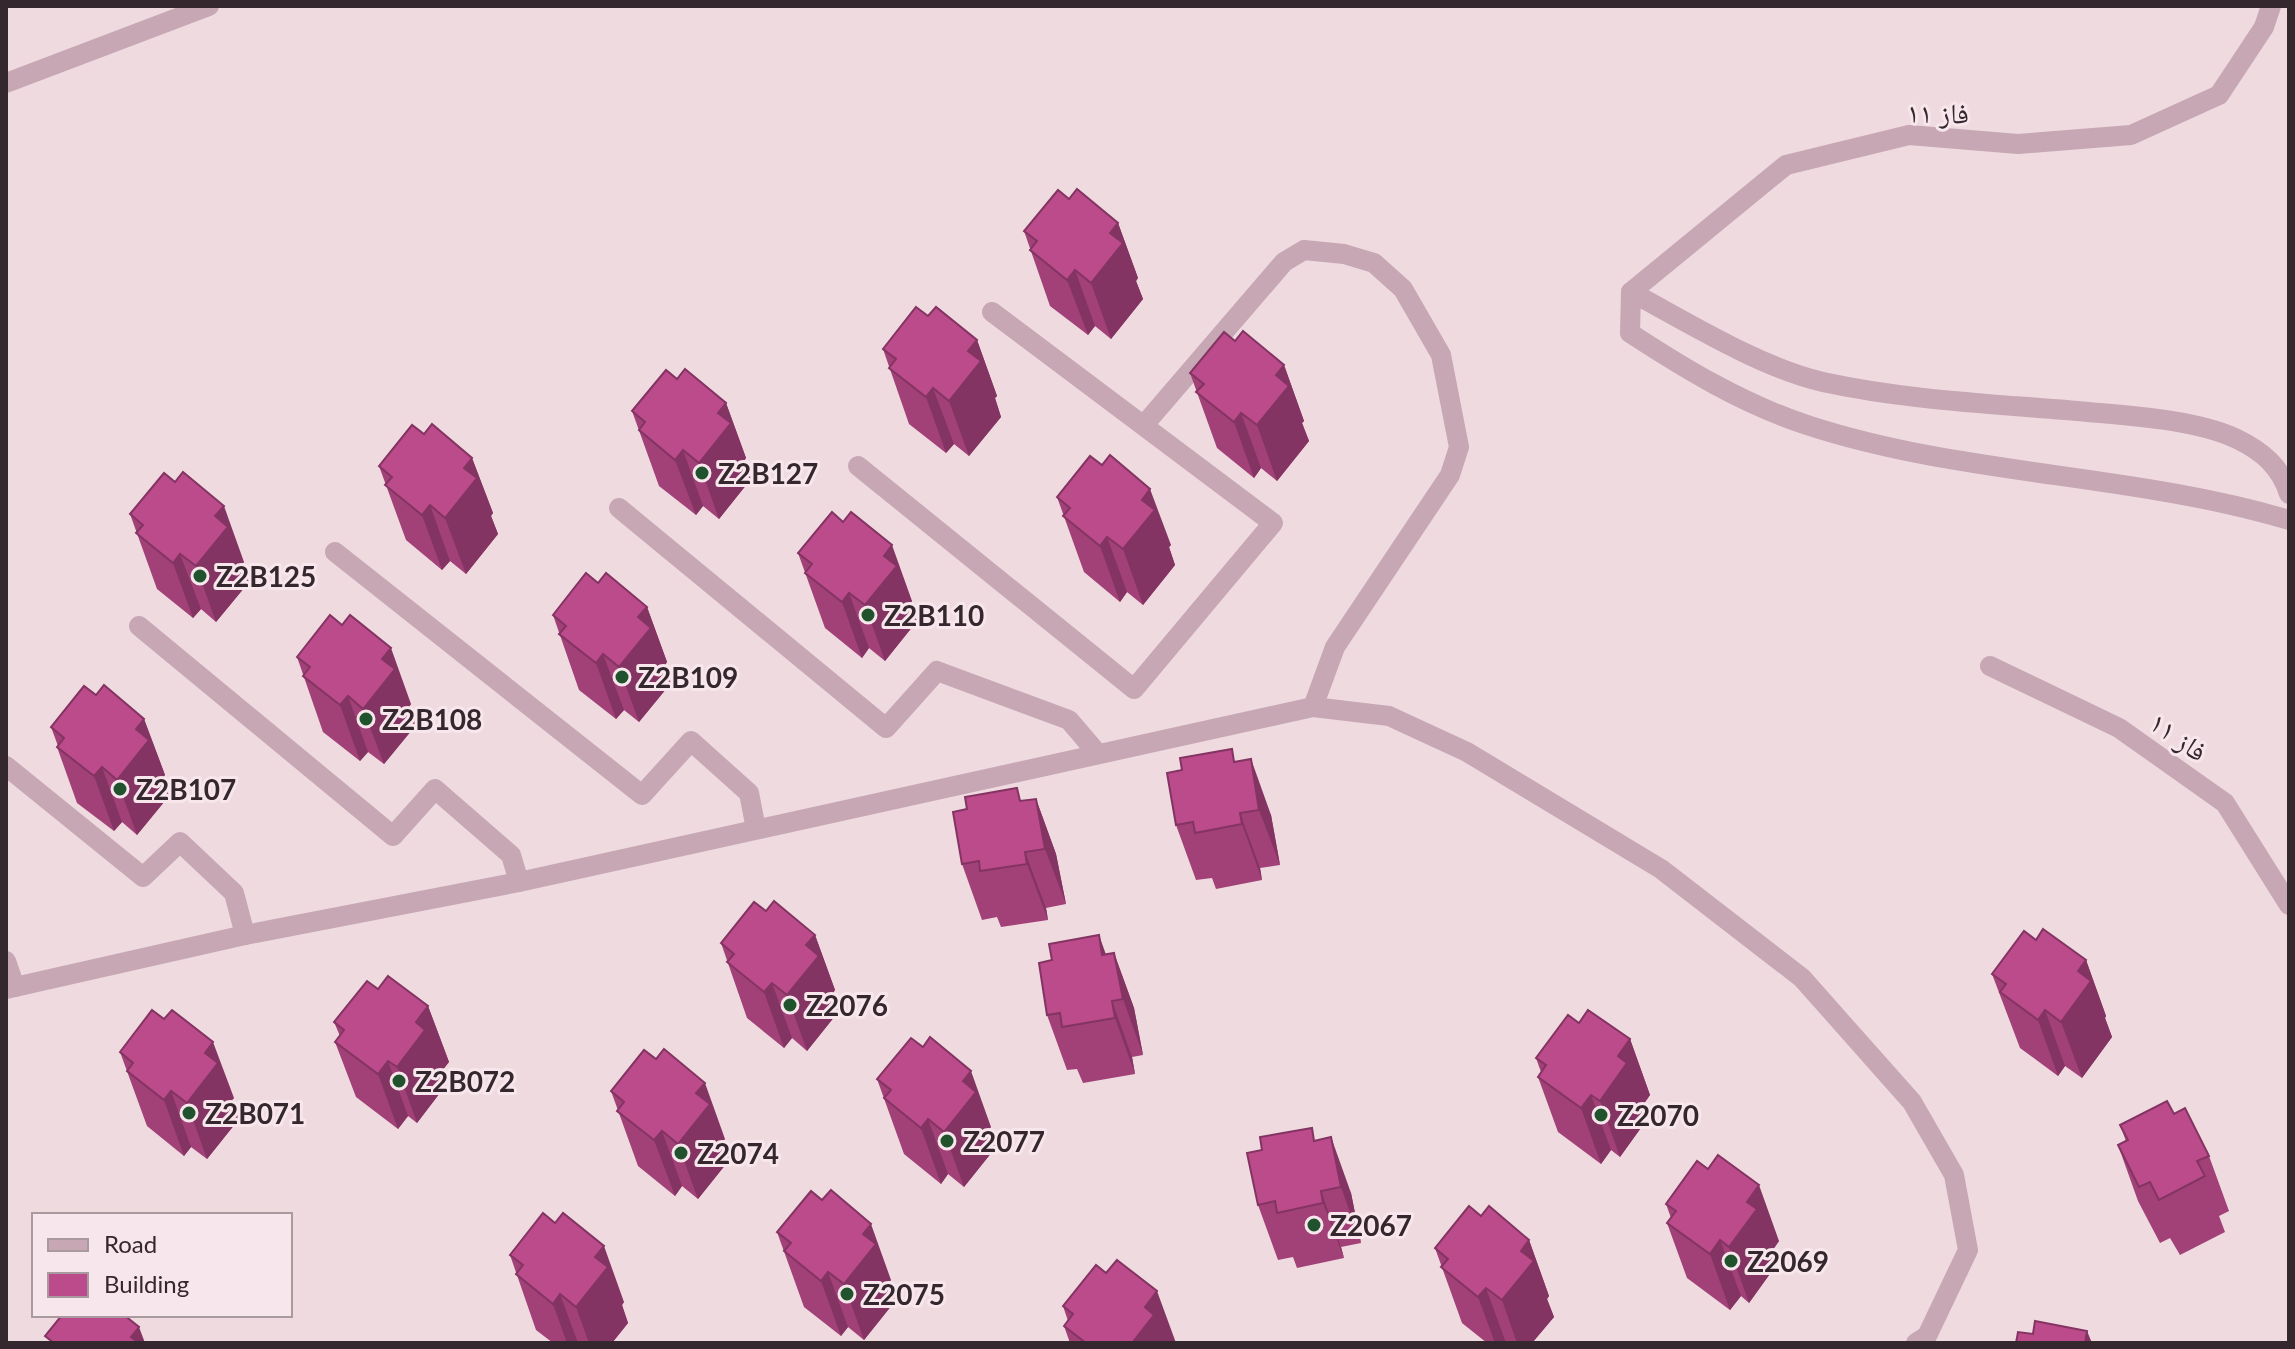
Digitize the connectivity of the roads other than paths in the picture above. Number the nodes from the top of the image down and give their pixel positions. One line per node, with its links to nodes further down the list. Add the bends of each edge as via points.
1 (209, 6): 3 (street)
2 (2271, 6): 4 (street, فاز ۱۱, via 2264,27 2219,95 2143,130 2018,144 1909,135 1786,165)
3 (6, 83)
4 (1631, 292): 8 (street, via 1731,346 1820,381 1910,396 2123,415 2234,438 2266,455); 10 (street, via 1630,333 1695,376 1805,424 1894,448 2123,483)
5 (992, 312): 6 (street)
6 (1144, 425): 7 (street, via 1273,523 1134,689); 14 (street, via 1284,262 1304,250 1374,263 1403,289 1441,355 1459,447 1450,475 1335,647)
7 (858, 466)
8 (2289, 494)
9 (619, 508): 15 (street, via 886,728 937,671 1069,720)
10 (2289, 520)
11 (335, 552): 17 (street, via 642,795 691,741 749,793)
12 (139, 626): 18 (street, via 393,836 435,789 511,855)
13 (1990, 666): 19 (street, فاز ۱۱, via 2119,728 2225,803)
14 (1313, 707): 15 (street); 23 (street, via 1389,716 1467,752 1661,869 1802,978 1912,1102 1954,1175 1968,1250 1927,1336)
15 (1098, 754): 17 (street)
16 (6, 766): 20 (street, via 143,877 180,842 234,893)
17 (756, 829): 18 (street)
18 (519, 882): 20 (street)
19 (2289, 905)
20 (245, 935): 22 (street)
21 (6, 961): 22 (street)
22 (10, 988)
23 (1916, 1343)

